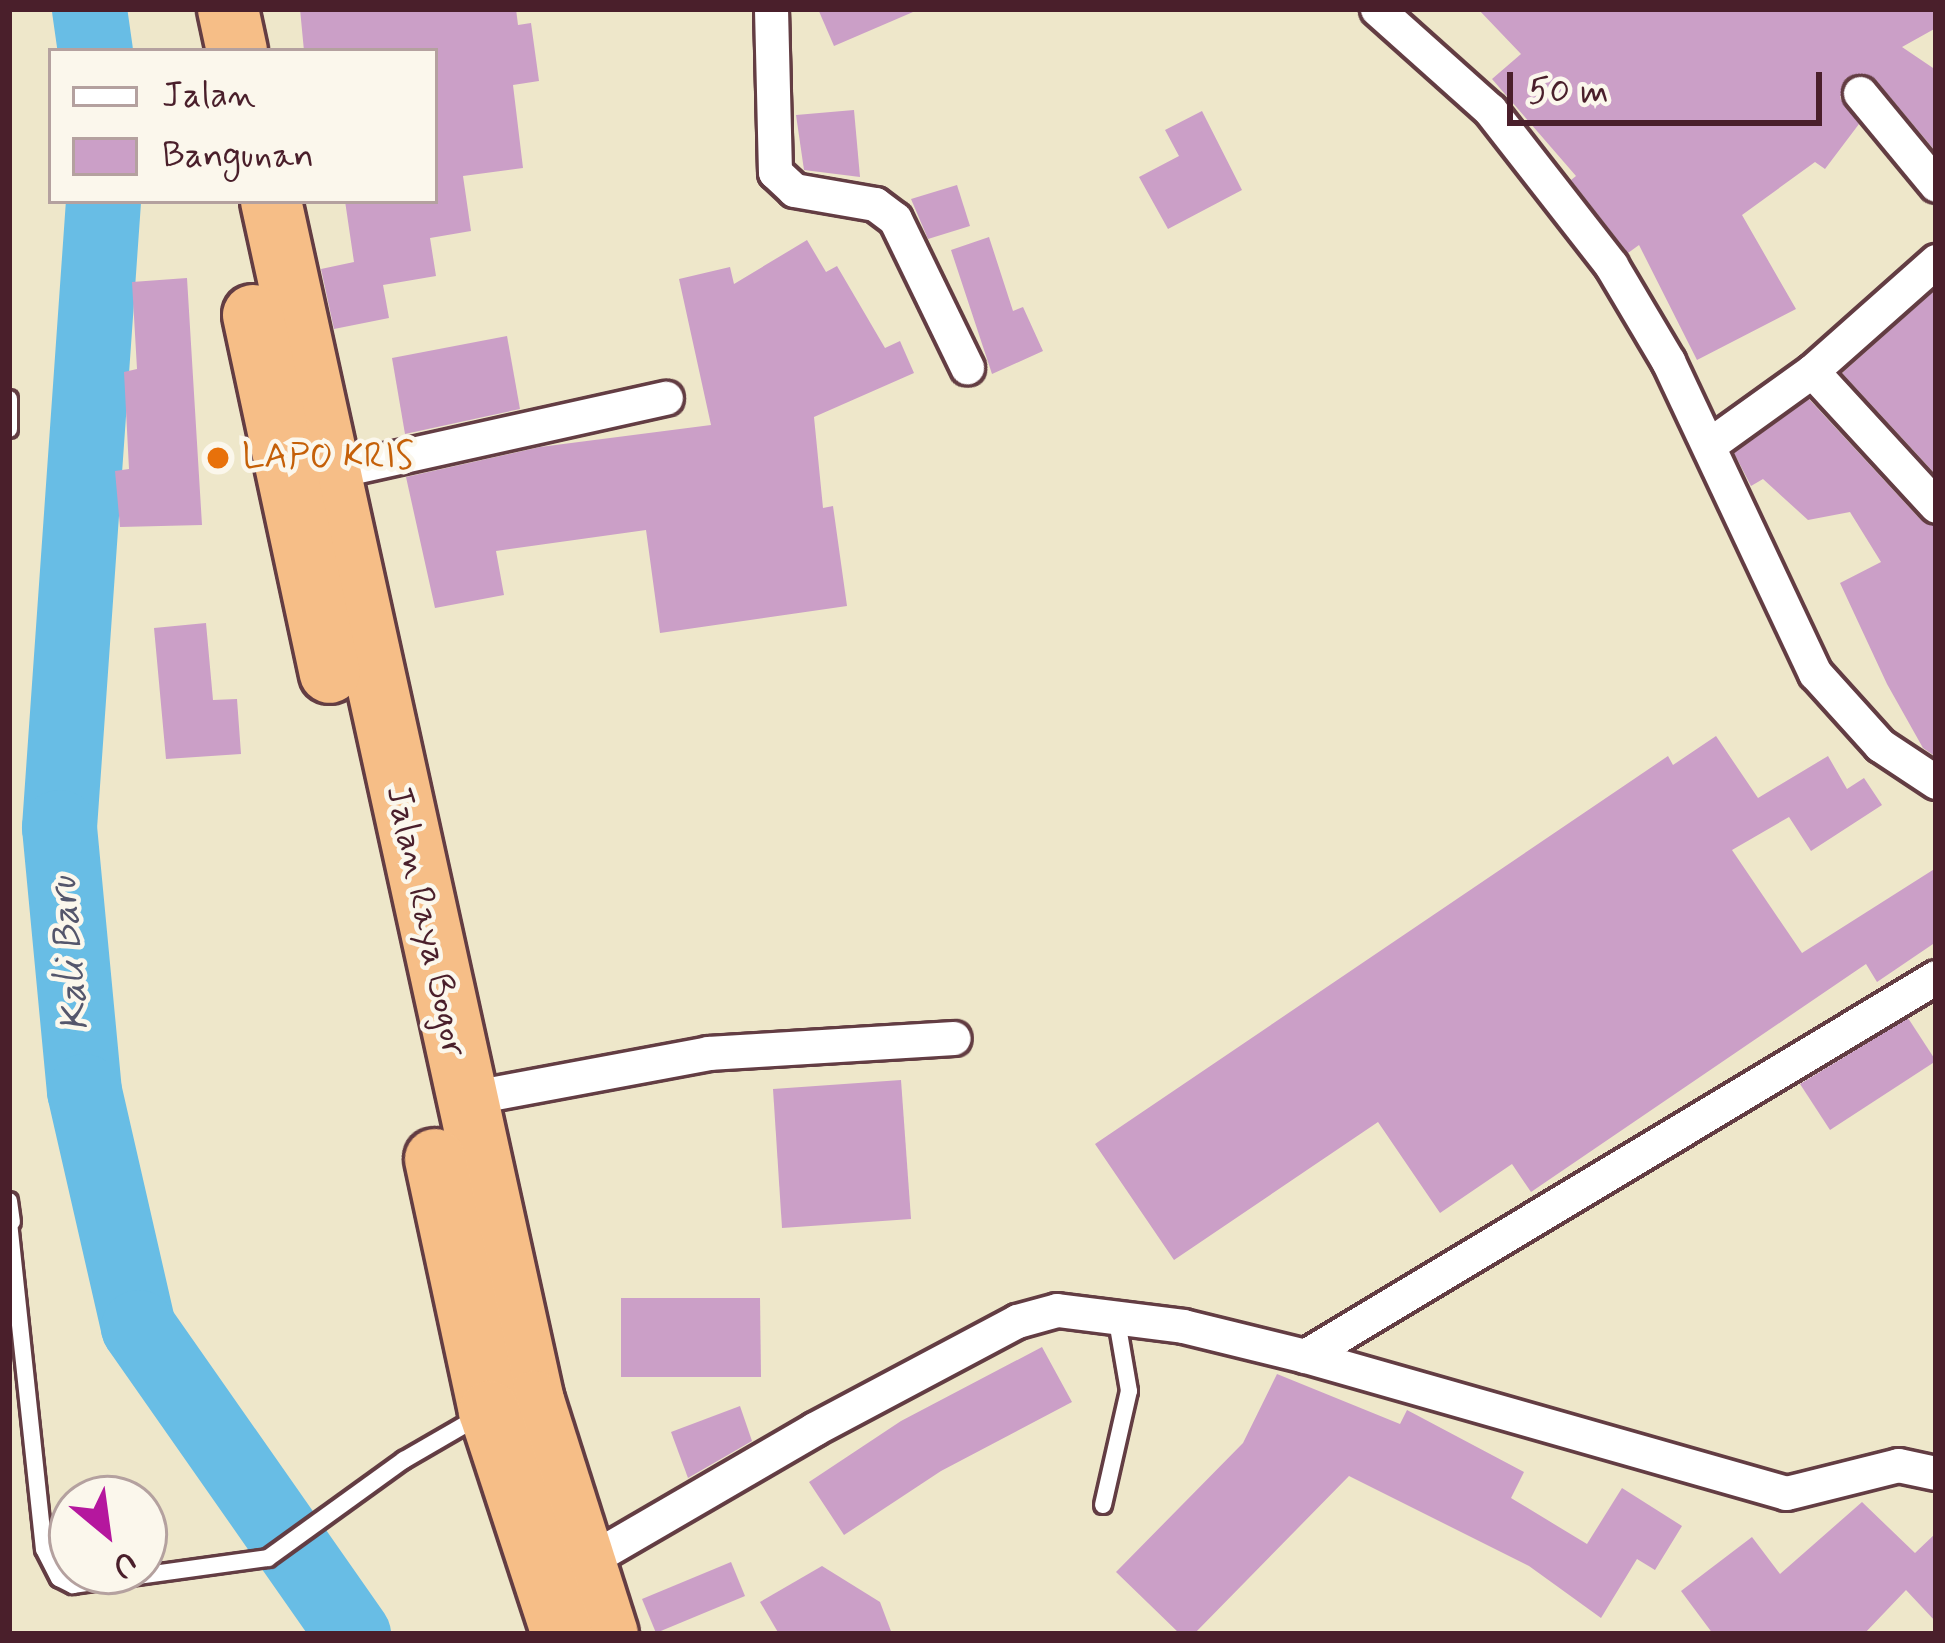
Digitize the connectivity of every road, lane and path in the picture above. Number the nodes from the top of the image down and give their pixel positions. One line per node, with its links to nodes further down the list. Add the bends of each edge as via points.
1 (188, 9): 5 (highway)
2 (228, 9): 6 (highway)
3 (771, 9): 12 (street, via 779,179 794,190 875,204 895,220)
4 (1377, 9): 17 (street, via 1490,110 1541,171 1611,265)
5 (195, 48)
6 (236, 48)
7 (1861, 93): 8 (street)
8 (1936, 185)
9 (230, 204): 28 (highway, Jalan Raya Bogor)
10 (272, 204): 18 (highway, Jalan Raya Bogor)
11 (1936, 261): 13 (street)
12 (968, 367)
13 (1812, 371): 17 (street); 19 (street)
14 (666, 398): 18 (street)
15 (9, 399): 16 (lane)
16 (9, 429)
17 (1708, 445): 20 (street, via 1815,673 1880,745)
18 (331, 472): 23 (highway, Jalan Raya Bogor)
19 (1936, 506)
20 (1936, 782)
21 (1936, 977): 27 (street)
22 (954, 1038): 23 (street, via 708,1053)
23 (463, 1099): 31 (highway, Jalan Raya Bogor, via 533,1401)
24 (9, 1202): 25 (lane)
25 (11, 1222): 28 (lane, via 49,1565 73,1585 272,1555)
26 (1116, 1315): 27 (street); 30 (lane, via 1129,1391); 31 (street, via 1057,1310 1017,1321)
27 (1305, 1356): 29 (street, via 1786,1493 1898,1465)
28 (489, 1411): 32 (highway, Jalan Raya Bogor)
29 (1936, 1473)
30 (1103, 1505)
31 (584, 1563): 33 (highway, Jalan Raya Bogor)
32 (562, 1634)
33 (608, 1634)

